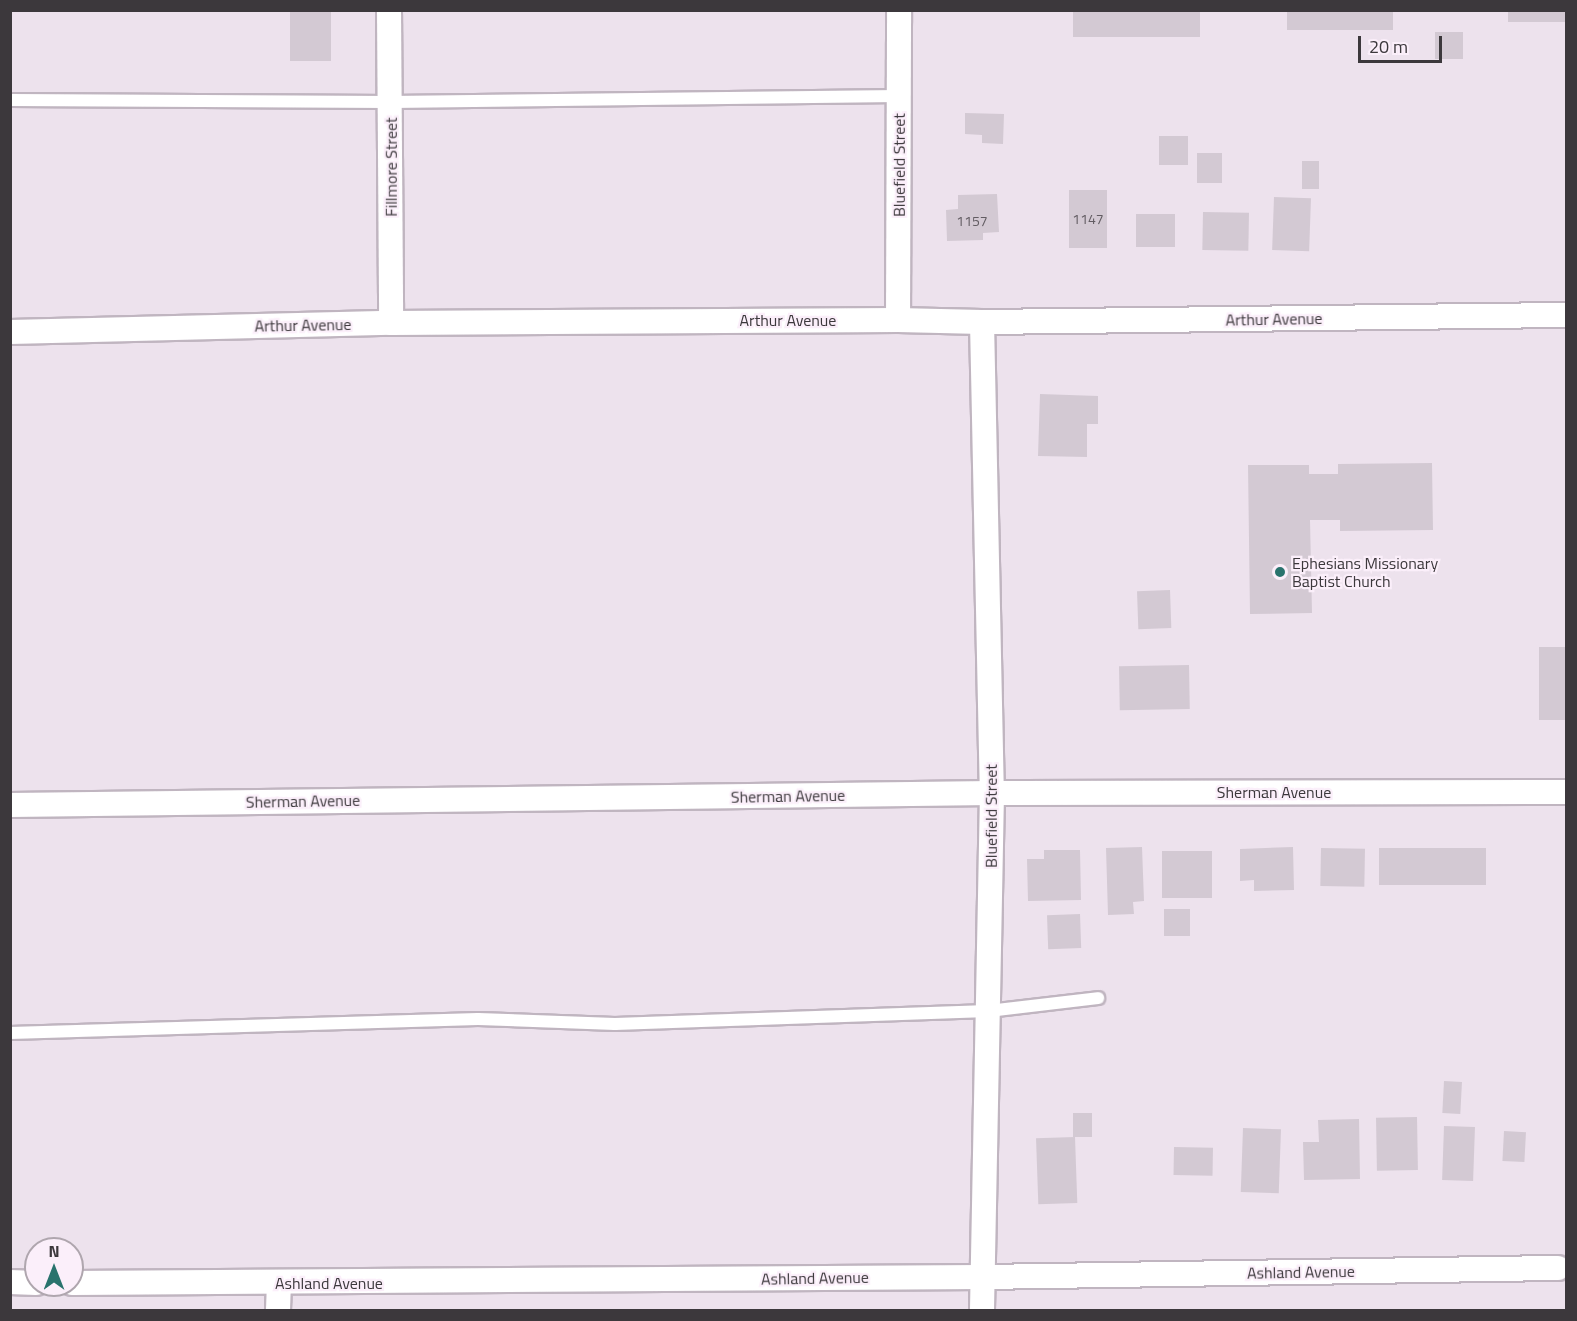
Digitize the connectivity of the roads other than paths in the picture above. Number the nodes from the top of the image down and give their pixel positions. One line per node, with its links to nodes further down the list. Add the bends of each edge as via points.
1 (389, 10): 5 (street, Fillmore Street)
2 (899, 10): 3 (street, Bluefield Street)
3 (899, 96): 5 (lane); 7 (street, Bluefield Street)
4 (10, 100): 5 (lane)
5 (390, 102): 9 (street, Fillmore Street)
6 (1566, 315): 8 (street, Arthur Avenue)
7 (898, 320): 8 (street, Arthur Avenue); 9 (street, Arthur Avenue)
8 (982, 322): 12 (street, Bluefield Street)
9 (391, 323): 10 (street, Arthur Avenue)
10 (10, 332)
11 (1566, 792): 12 (street, Sherman Avenue)
12 (992, 793): 13 (street, Sherman Avenue); 15 (street, Bluefield Street)
13 (10, 805)
14 (1098, 999): 15 (lane)
15 (988, 1011): 16 (lane, via 615,1024 478,1018); 18 (street, Bluefield Street)
16 (10, 1033)
17 (1558, 1268): 18 (street, Ashland Avenue)
18 (982, 1277): 20 (street, Ashland Avenue); 22 (street, Bluefield Street)
19 (84, 1283): 20 (street, Ashland Avenue)
20 (279, 1283): 21 (street)
21 (278, 1311)
22 (982, 1311)

